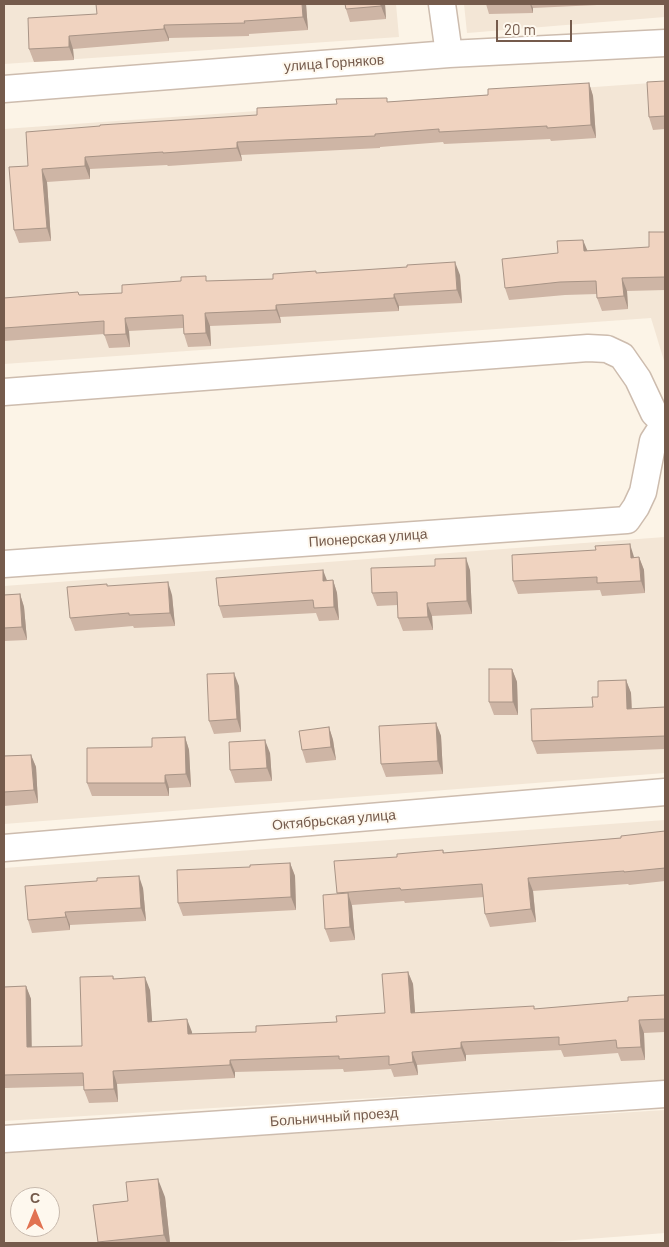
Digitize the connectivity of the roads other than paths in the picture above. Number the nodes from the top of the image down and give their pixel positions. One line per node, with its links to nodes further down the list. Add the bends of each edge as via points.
1 (442, 4): 3 (street)
2 (665, 43): 3 (street, улица Горняков)
3 (449, 54): 4 (street, улица Горняков)
4 (4, 89)
5 (4, 392): 6 (street, Пионерская улица, via 588,348 608,349 622,356 638,379 654,413)
6 (665, 424): 7 (street, Пионерская улица, via 653,441 643,492 627,520)
7 (4, 564)
8 (665, 792): 9 (street, Октябрьская улица)
9 (4, 848)
10 (665, 1094): 11 (street, Больничный проезд)
11 (4, 1139)

